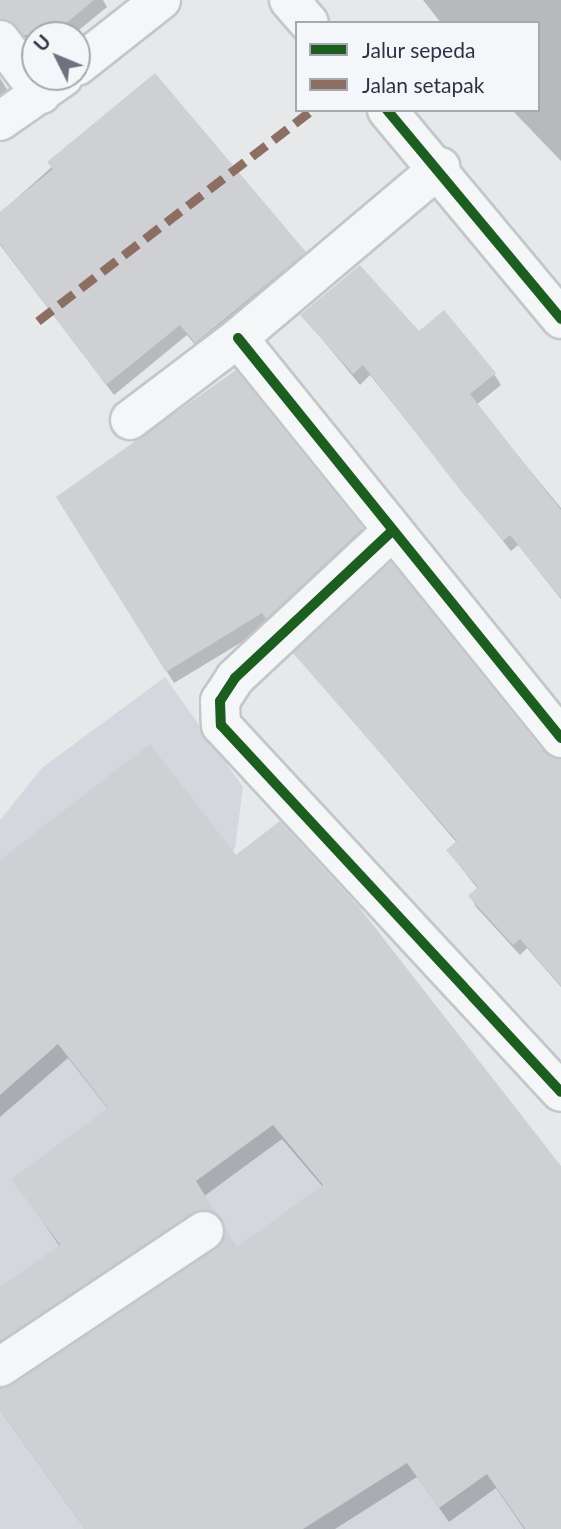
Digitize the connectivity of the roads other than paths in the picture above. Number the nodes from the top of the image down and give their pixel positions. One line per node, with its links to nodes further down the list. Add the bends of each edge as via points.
1 (162, 0): 5 (street)
2 (289, 0): 3 (street)
3 (307, 21)
4 (0, 40): 6 (street)
5 (91, 55)
6 (21, 59)
7 (45, 91): 9 (street)
8 (389, 112): 10 (street)
9 (0, 121)
10 (440, 167): 11 (street); 12 (street)
11 (561, 319)
12 (238, 338): 13 (street); 14 (street)
13 (130, 420)
14 (391, 532): 15 (street); 16 (street, via 235,678 220,701 221,725)
15 (561, 738)
16 (561, 1092)
17 (204, 1231): 18 (street)
18 (0, 1367)

